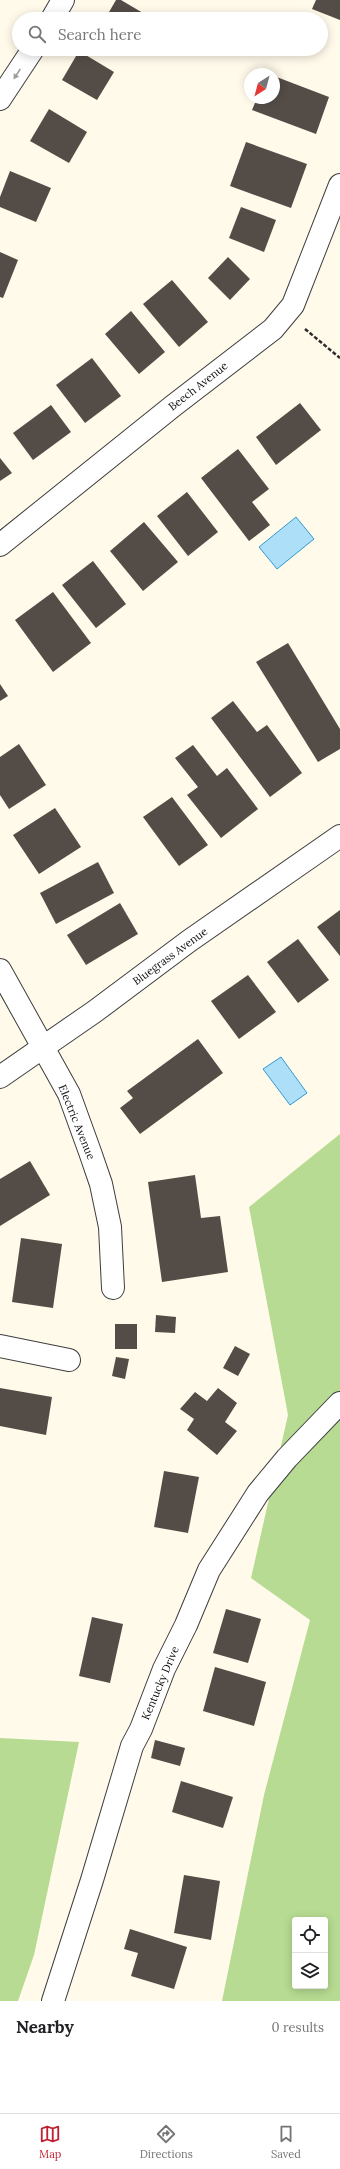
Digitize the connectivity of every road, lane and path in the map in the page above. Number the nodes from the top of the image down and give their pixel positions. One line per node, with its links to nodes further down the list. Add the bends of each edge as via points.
1 (63, 0): 2 (street)
2 (56, 12)
3 (28, 56): 4 (street, one-way to 4)
4 (0, 99)
5 (340, 185): 6 (street, Beech Avenue, via 303,282)
6 (287, 313): 7 (path); 8 (street, Beech Avenue, via 273,329 167,410)
7 (340, 358)
8 (0, 545)
9 (340, 836): 11 (street, Bluegrass Avenue)
10 (0, 970): 11 (street, Electric Avenue)
11 (42, 1047): 12 (street, Bluegrass Avenue); 13 (street, Electric Avenue, via 68,1094 101,1184 110,1227)
12 (0, 1077)
13 (113, 1288)
14 (0, 1346): 15 (street)
15 (69, 1360)
16 (340, 1403): 17 (street, Kentucky Drive, via 287,1458 258,1493 209,1570 132,1746)
17 (53, 2001)

